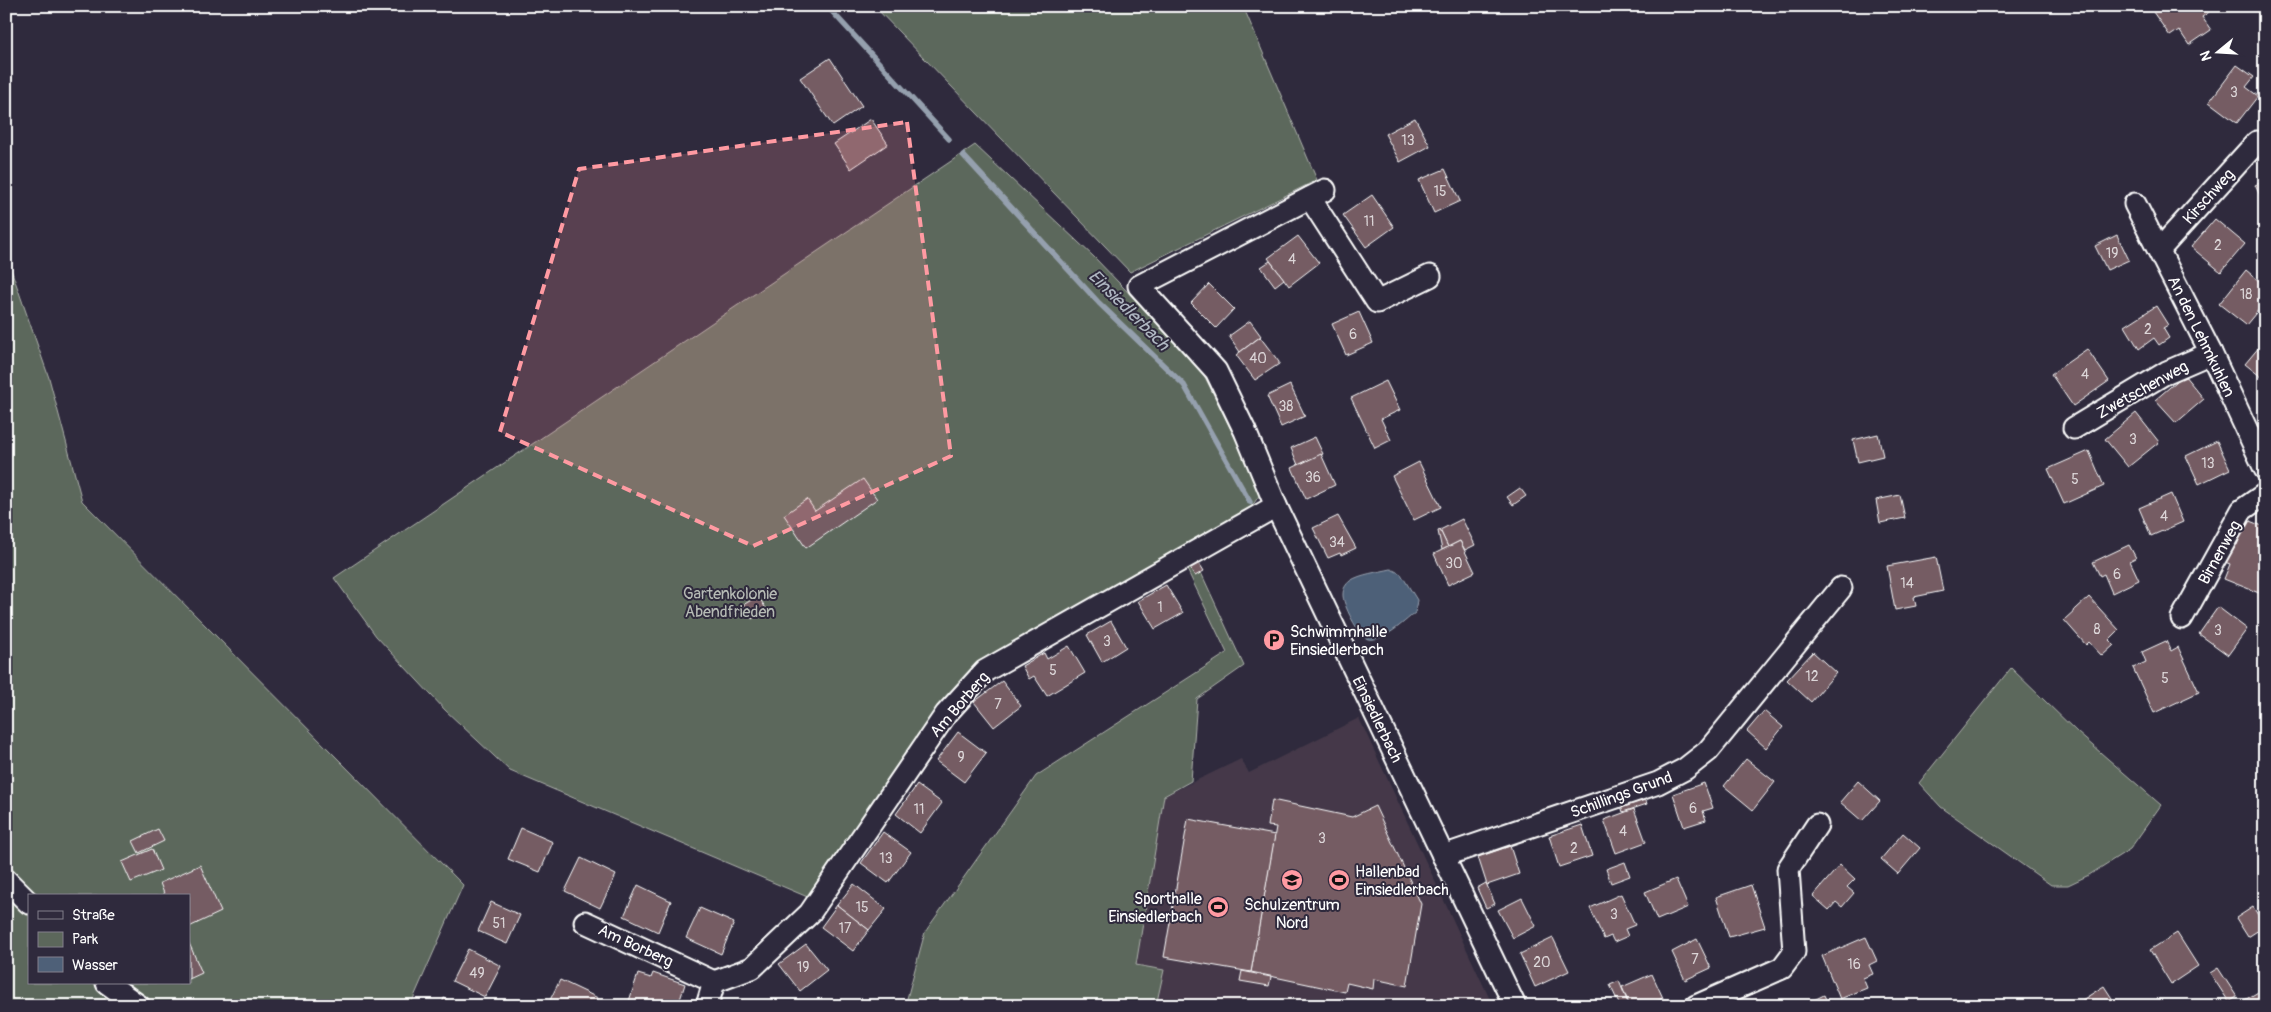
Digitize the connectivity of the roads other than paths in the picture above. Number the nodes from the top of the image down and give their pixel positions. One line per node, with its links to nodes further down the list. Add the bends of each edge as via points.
1 (2257, 142): 3 (street, Kirschweg)
2 (2135, 204): 3 (street, An den Lehmkuhlen)
3 (2160, 250): 5 (street, An den Lehmkuhlen)
4 (1430, 276): 9 (street, Einsiedlerbach, via 1377,302 1318,194 1139,286 1216,371)
5 (2211, 353): 6 (street, Zwetschenweg, via 2167,372); 7 (street, An den Lehmkuhlen)
6 (2074, 428)
7 (2265, 469)
8 (2265, 494): 11 (street, Birnenweg, via 2242,510)
9 (1276, 506): 13 (street, Einsiedlerbach); 17 (street, Am Borberg, via 985,671 946,714 810,912 752,968)
10 (1841, 588): 13 (street, Schillings Grund, via 1708,751 1685,769 1658,783)
11 (2182, 618)
12 (1817, 825): 22 (street, via 1788,869 1794,952 1782,968)
13 (1443, 856): 21 (street, Einsiedlerbach)
14 (6, 880): 15 (street)
15 (28, 903)
16 (585, 922): 17 (street, Am Borberg)
17 (714, 982): 20 (street)
18 (108, 984): 19 (street)
19 (139, 1006)
20 (707, 1006)
21 (1515, 1006)
22 (1696, 1006)

